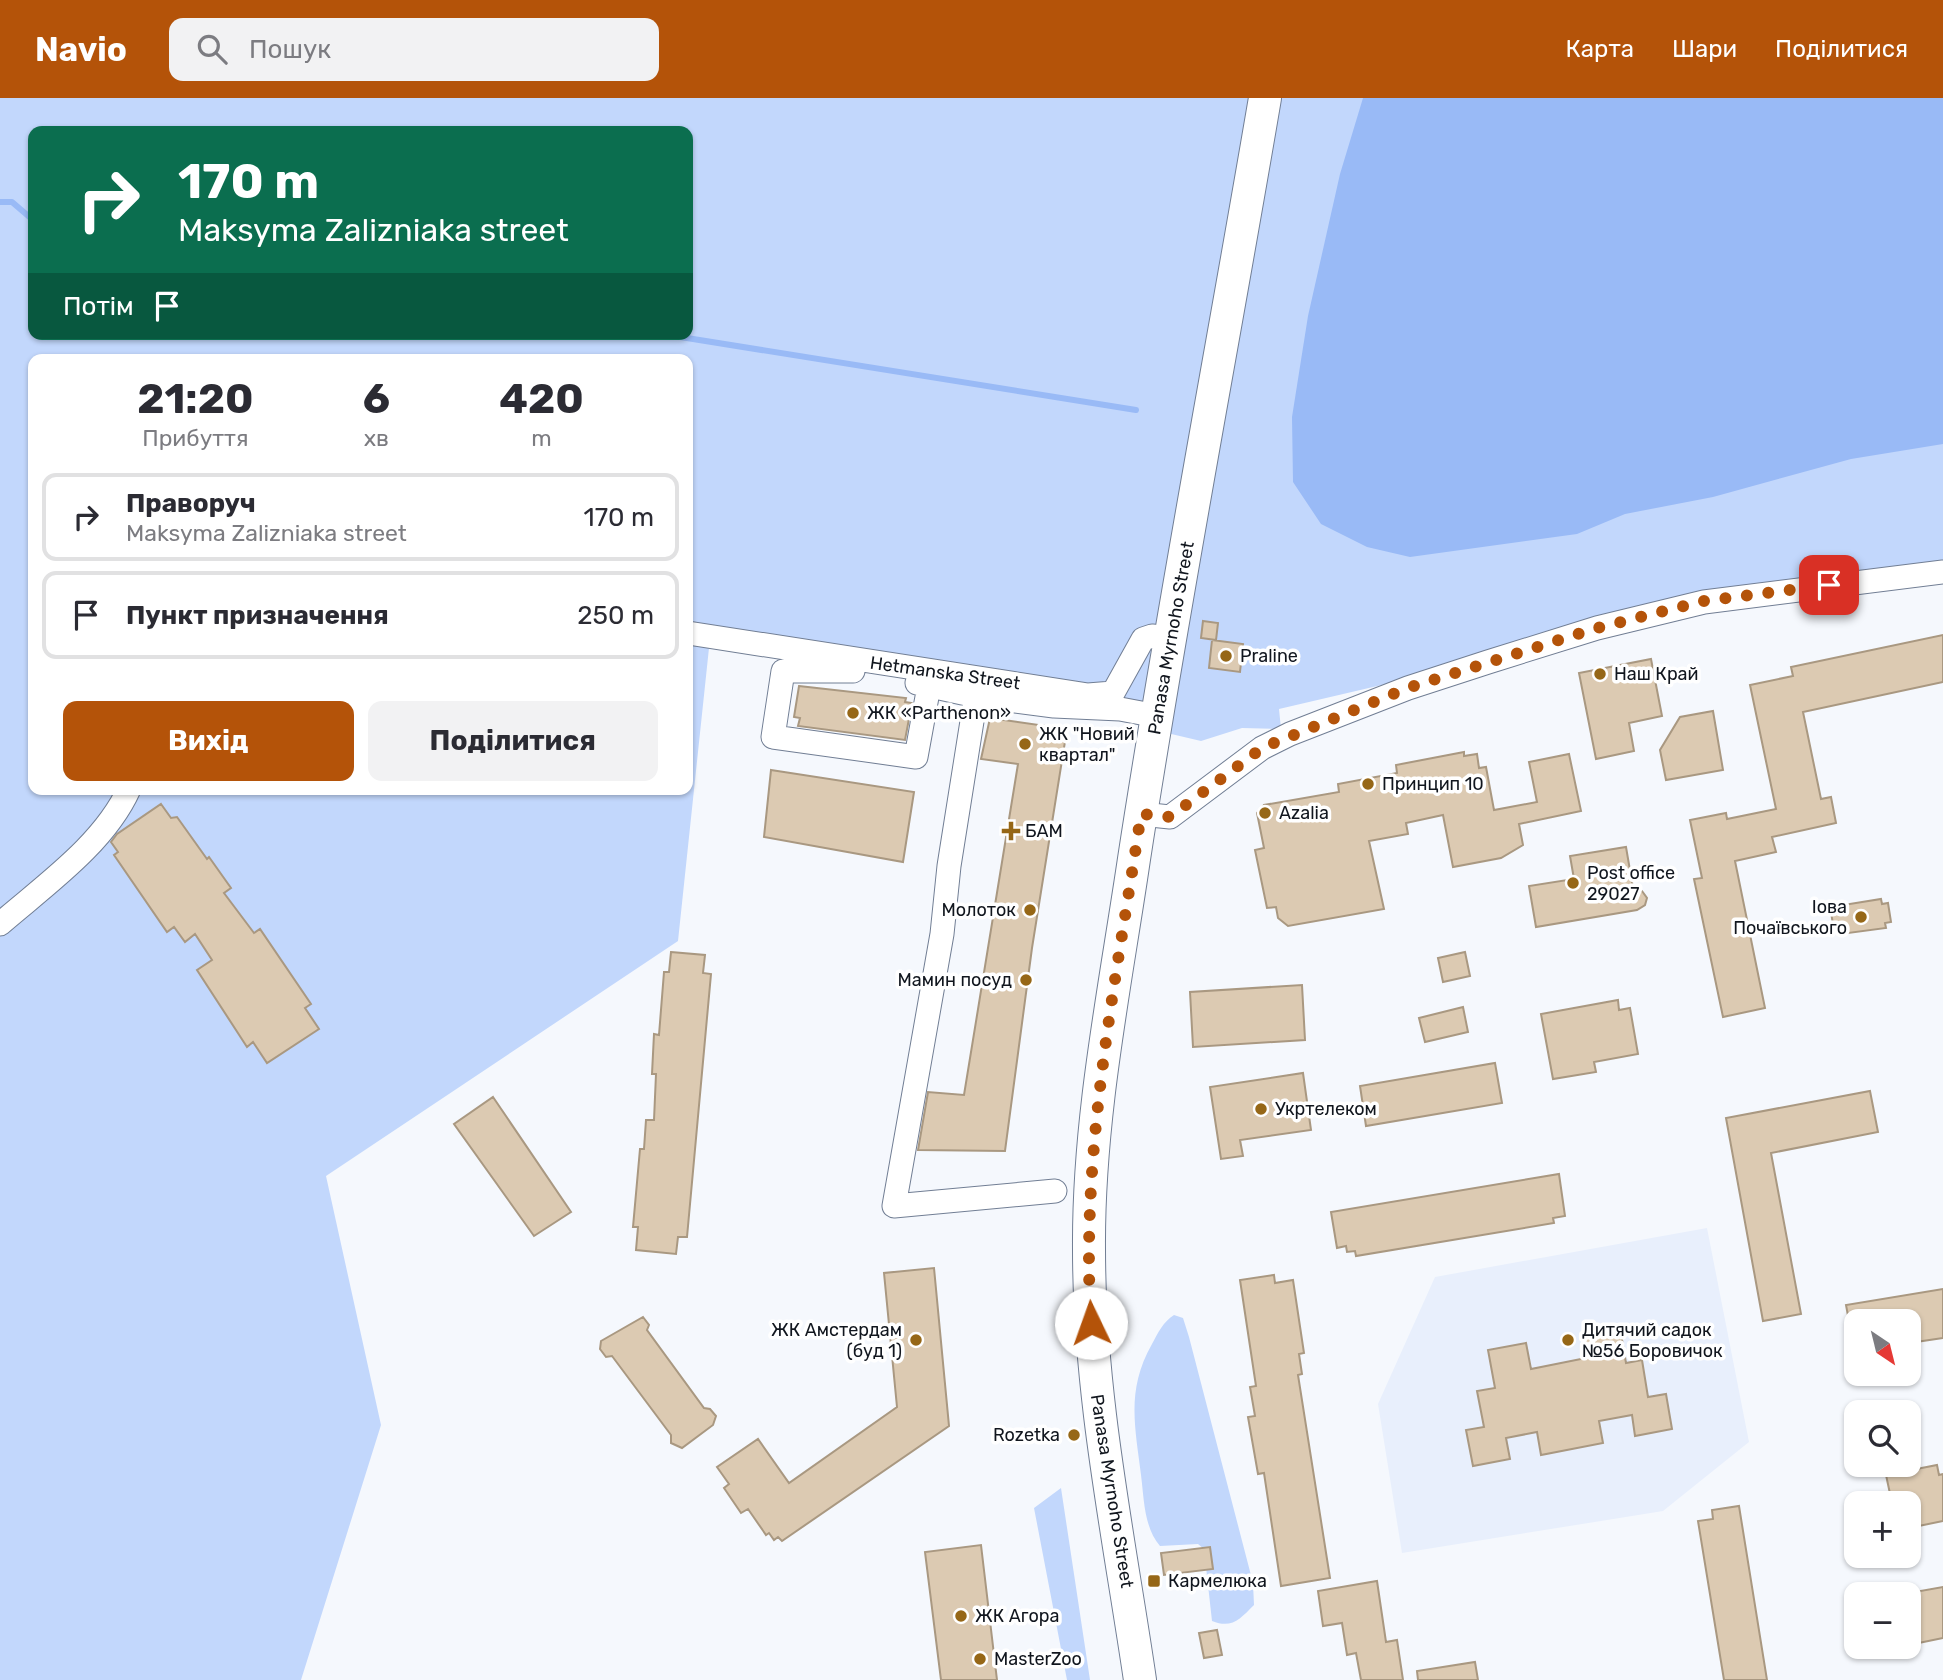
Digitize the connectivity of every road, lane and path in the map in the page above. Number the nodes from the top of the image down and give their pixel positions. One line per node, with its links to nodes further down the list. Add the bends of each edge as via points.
1 (1265, 98): 4 (main road, Panasa Myrnoho Street)
2 (1943, 572): 9 (street, via 1704,601 1597,628 1408,688 1290,734 1262,748 1170,817)
3 (693, 634): 4 (street, Hetmanska Street, via 1088,695 1113,693 1143,639 1152,635)
4 (1172, 638): 7 (main road, Panasa Myrnoho Street)
5 (929, 686): 5 (street, via 864,671 783,671 773,737 916,757); 6 (street)
6 (976, 696): 7 (street); 11 (street, via 942,934 894,1206)
7 (1157, 716): 9 (main road, Panasa Myrnoho Street)
8 (126, 795): 10 (street, via 120,810 76,856)
9 (1141, 814): 12 (main road, Panasa Myrnoho Street, via 1099,1094 1089,1247 1097,1399)
10 (0, 924)
11 (1055, 1191)
12 (1140, 1680)

